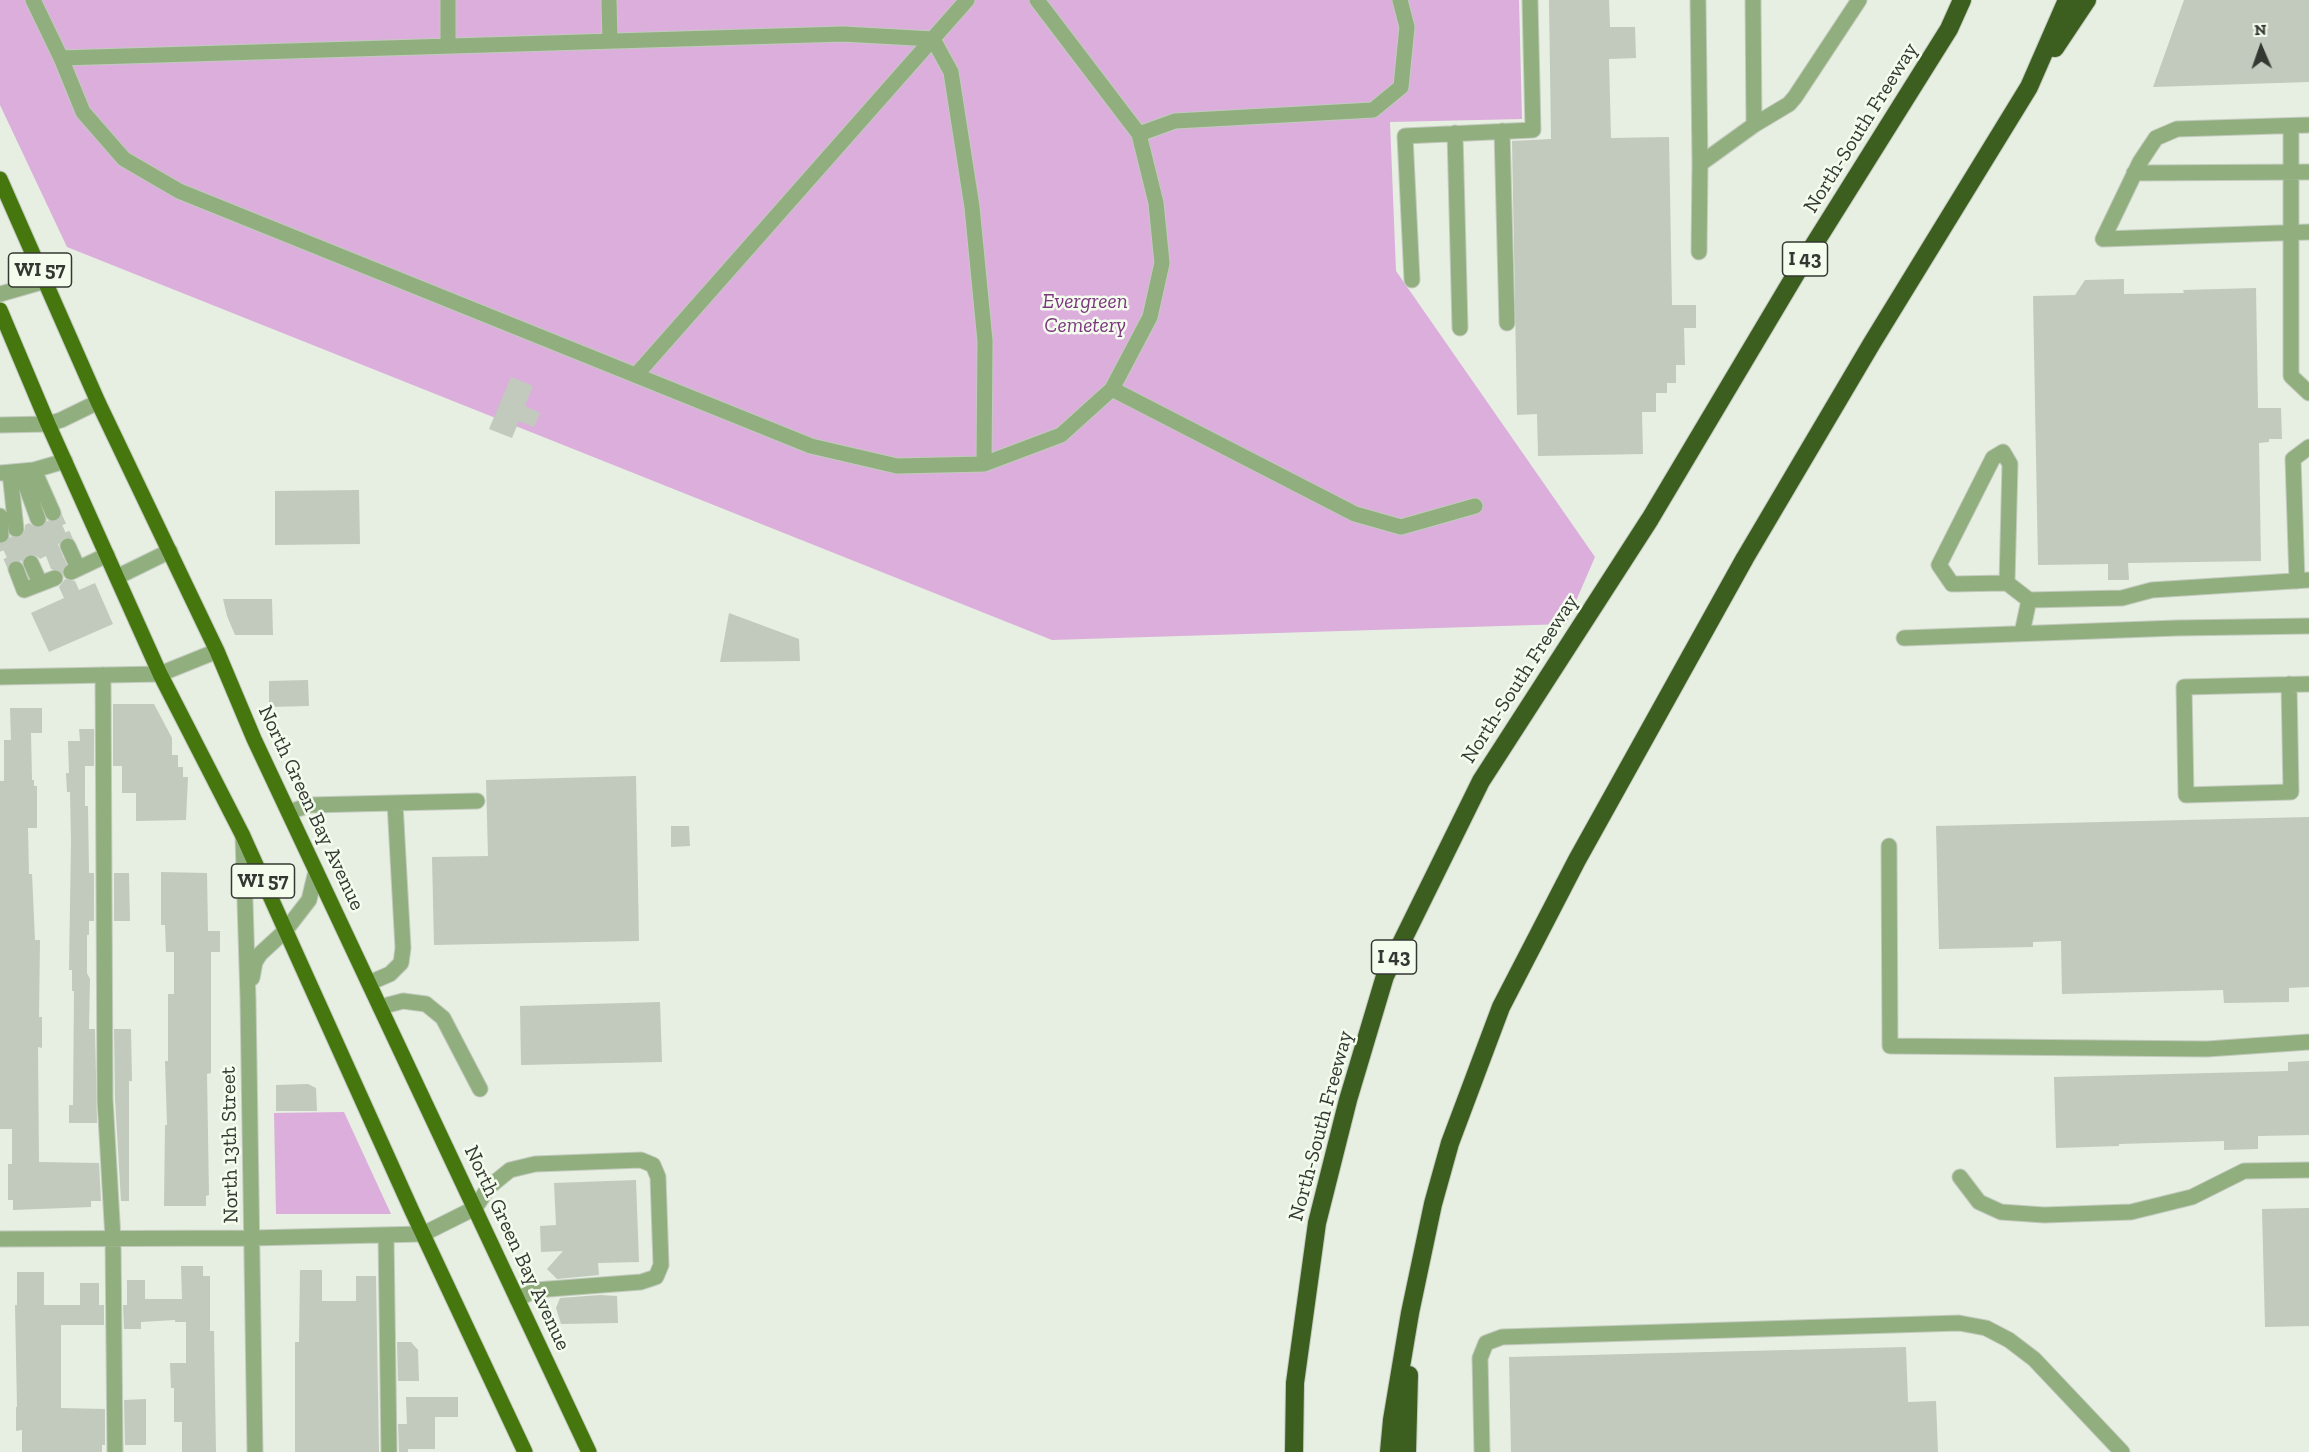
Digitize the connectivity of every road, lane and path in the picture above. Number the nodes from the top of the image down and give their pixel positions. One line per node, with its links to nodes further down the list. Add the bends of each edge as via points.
1 (33, 0): 17 (street)
2 (448, 0): 16 (street)
3 (609, 0): 15 (street)
4 (967, 0): 14 (street)
5 (1037, 0): 24 (street)
6 (1400, 0): 24 (street, via 1407,27 1401,87 1373,110 1175,121)
7 (1530, 0): 22 (street, via 1533,130)
8 (1698, 0): 25 (street)
9 (1754, 0): 19 (street)
10 (1859, 0): 19 (street, via 1795,97)
11 (1962, 0): 99 (highway, North-South Freeway / I 43, via 1949,29 1800,267 1650,519 1481,781 1385,976 1317,1223 1294,1383)
12 (2067, 0): 18 (highway)
13 (2087, 0): 18 (highway)
14 (933, 39): 15 (street, via 843,34); 39 (street); 47 (street, via 951,72 972,207 985,341)
15 (610, 41): 16 (street)
16 (448, 46): 17 (street)
17 (61, 58): 39 (street, via 83,112 124,159 179,191)
18 (2029, 87): 93 (highway, via 1745,558 1577,860 1501,1007 1447,1154)
19 (1754, 125): 25 (street)
20 (2309, 125): 21 (street)
21 (2291, 126): 27 (street, via 2177,129 2156,138); 28 (street)
22 (1502, 131): 23 (street); 37 (street)
23 (1455, 133): 33 (street, via 1405,136); 38 (street)
24 (1139, 134): 40 (street, via 1156,203 1162,263 1150,317)
25 (1700, 164): 32 (street)
26 (2309, 172): 28 (street)
27 (2134, 173): 28 (street); 30 (street, via 2103,240)
28 (2290, 173): 30 (street)
29 (0, 179): 34 (main road, North Green Bay Avenue / WI 57)
30 (2290, 232): 31 (street); 41 (street, via 2291,376)
31 (2309, 232)
32 (1699, 252)
33 (1412, 280)
34 (45, 281): 35 (street); 42 (main road, North Green Bay Avenue / WI 57)
35 (0, 294)
36 (0, 310): 43 (main road, WI 57)
37 (1507, 323)
38 (1460, 328)
39 (636, 375): 47 (street, via 812,446 897,466)
40 (1112, 389): 47 (street, via 1060,435); 49 (street, via 1355,514 1401,527)
41 (2309, 393)
42 (98, 402): 43 (street); 55 (main road, North Green Bay Avenue / WI 57)
43 (48, 424): 44 (street); 46 (main road, WI 57)
44 (0, 425)
45 (2309, 447): 60 (street, via 2293,459)
46 (65, 461): 48 (street); 56 (main road, WI 57)
47 (984, 464)
48 (16, 472): 51 (street); 52 (street)
49 (1475, 506)
50 (0, 516): 53 (street)
51 (46, 516)
52 (16, 529)
53 (1, 535)
54 (68, 546): 56 (street, via 75,570)
55 (170, 551): 59 (street); 66 (main road, North Green Bay Avenue / WI 57)
56 (107, 555): 59 (main road, WI 57)
57 (31, 563): 58 (street, via 48,580 24,590)
58 (16, 568)
59 (117, 577): 67 (main road, WI 57)
60 (2303, 580): 62 (street, via 2152,591 2122,598)
61 (2007, 583): 61 (street, via 2010,464 2003,452 1992,458 1939,565 1952,584); 62 (street)
62 (2030, 600): 64 (street)
63 (2309, 626): 64 (street)
64 (2022, 633): 65 (street)
65 (1904, 638)
66 (217, 651): 67 (street); 74 (main road, North Green Bay Avenue / WI 57)
67 (160, 674): 68 (street); 75 (main road, WI 57)
68 (103, 675): 69 (street); 90 (street, via 105,1099)
69 (0, 677)
70 (2289, 684): 70 (street, via 2184,687 2186,795 2291,792); 71 (street)
71 (2309, 684)
72 (477, 801): 73 (street)
73 (395, 803): 74 (street, via 310,805); 79 (street, via 401,963 390,974)
74 (289, 812): 77 (main road, North Green Bay Avenue / WI 57)
75 (243, 836): 78 (main road, WI 57); 80 (street, North 13th Street)
76 (1889, 846): 82 (street, via 1890,1046 2207,1049)
77 (316, 872): 78 (street, via 309,900); 79 (main road, North Green Bay Avenue / WI 57)
78 (285, 931): 80 (street, via 255,962); 87 (main road, WI 57)
79 (369, 984): 81 (main road, North Green Bay Avenue / WI 57)
80 (248, 999): 91 (street, North 13th Street)
81 (380, 1007): 83 (street, via 403,1001 426,1004 443,1018); 86 (main road, North Green Bay Avenue / WI 57)
82 (2309, 1042)
83 (480, 1089)
84 (2309, 1170): 85 (street, via 2244,1171 2192,1197 2131,1212 2055,1214 2001,1212 1980,1202)
85 (1960, 1177)
86 (475, 1208): 87 (street); 92 (main road, North Green Bay Avenue / WI 57); 92 (street, via 489,1187 510,1170 535,1164 641,1160 653,1165 658,1177 661,1265 656,1277 641,1282 536,1290)
87 (423, 1234): 88 (street); 97 (main road, WI 57)
88 (386, 1235): 91 (street); 96 (street)
89 (0, 1239): 90 (street)
90 (113, 1239): 91 (street); 94 (street)
91 (252, 1239): 95 (street, North 13th Street)
92 (517, 1299): 98 (main road, North Green Bay Avenue / WI 57)
93 (1410, 1313): 100 (highway); 101 (highway)
94 (115, 1452)
95 (255, 1452)
96 (389, 1452)
97 (525, 1452)
98 (589, 1452)
99 (1294, 1452)
100 (1389, 1452)
101 (1407, 1452)
102 (1482, 1452): 103 (street, via 1480,1358 1486,1343 1502,1337 1959,1323 1986,1328 2034,1359)
103 (2122, 1452)

